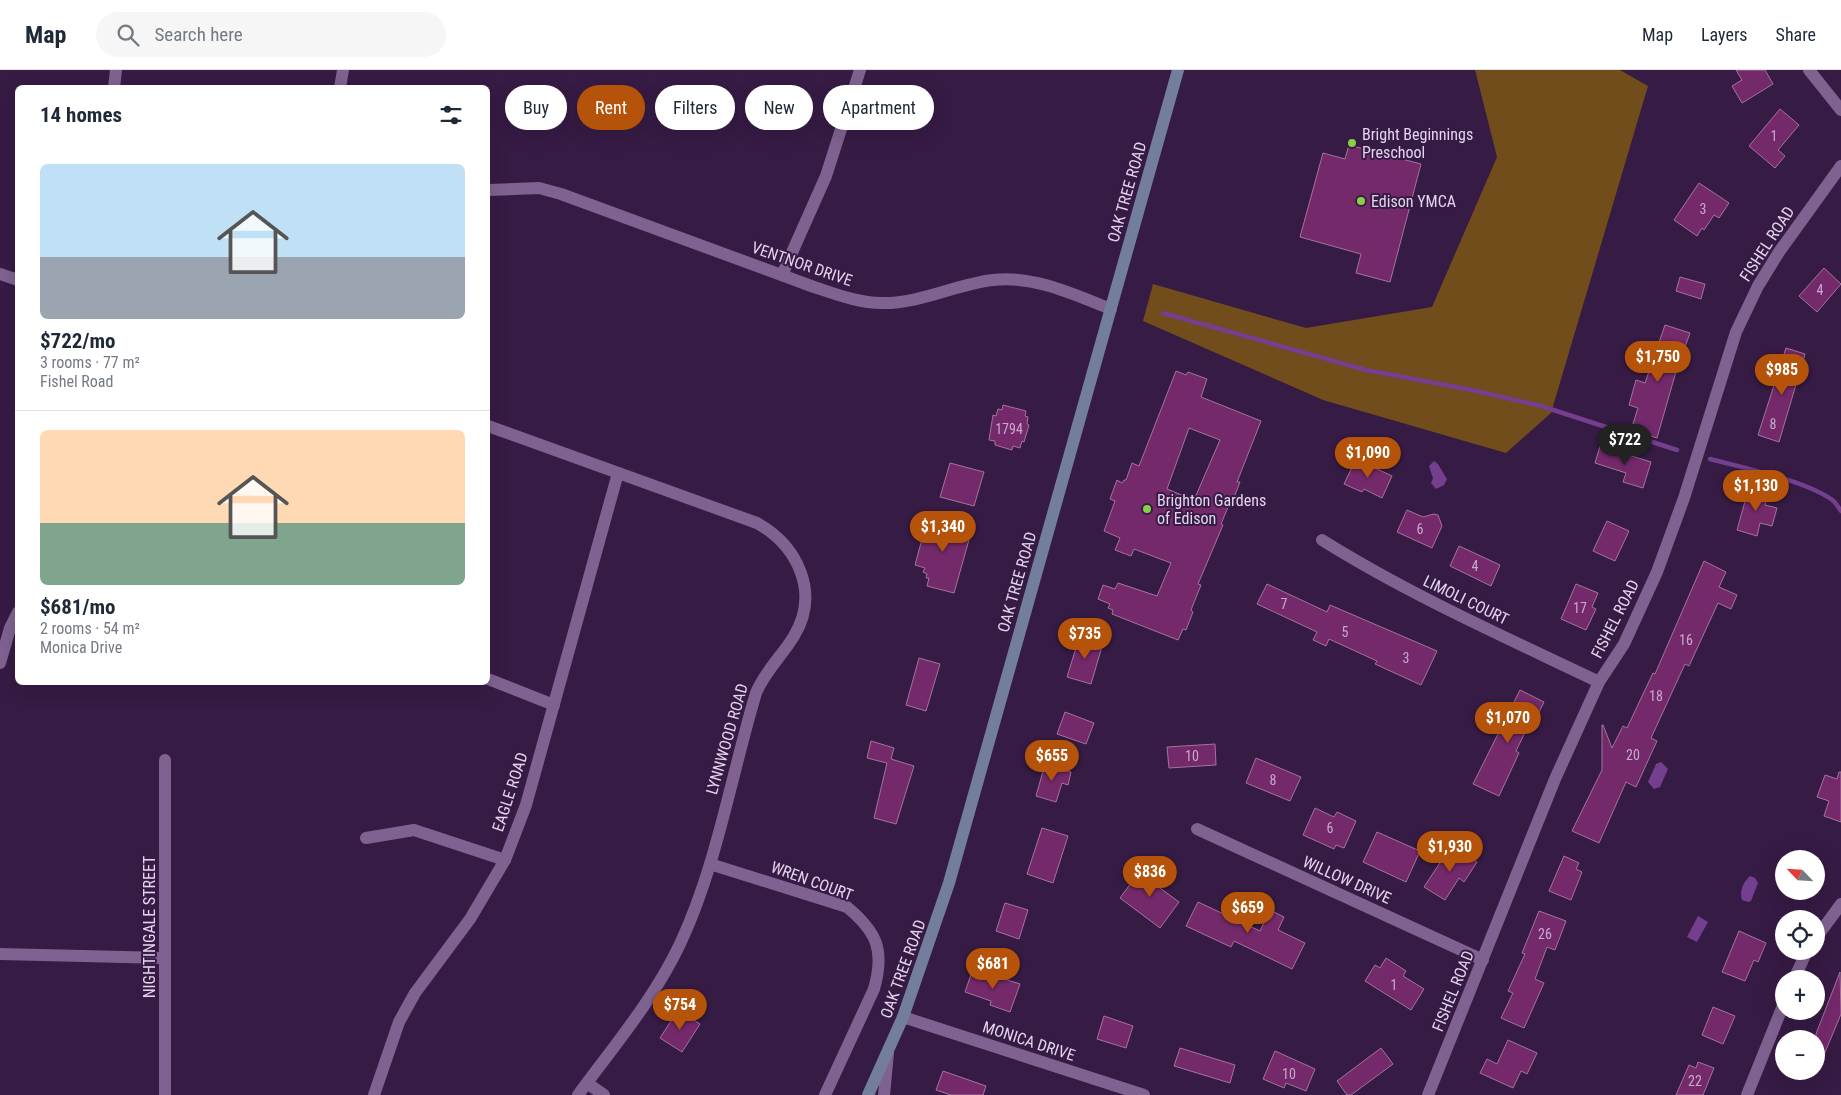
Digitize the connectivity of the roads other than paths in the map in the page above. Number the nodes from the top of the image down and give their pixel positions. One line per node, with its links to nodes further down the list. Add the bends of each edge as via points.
1 (116, 70): 6 (street)
2 (343, 70): 7 (street)
3 (860, 70): 12 (street, via 826,176)
4 (1178, 70): 14 (main road, OAK TREE ROAD)
5 (1809, 70): 8 (street)
6 (114, 85)
7 (340, 85)
8 (1841, 110)
9 (1841, 166): 22 (street, FISHEL ROAD, via 1779,252 1736,332 1684,498 1657,572 1624,644)
10 (490, 190): 12 (street, VENTNOR DRIVE, via 539,188 561,194)
11 (0, 274): 13 (street)
12 (782, 275): 14 (street, VENTNOR DRIVE, via 854,299 882,303 923,298 994,279 1022,281 1058,288)
13 (15, 279)
14 (1111, 309): 34 (main road, OAK TREE ROAD, via 950,883)
15 (490, 427): 16 (street, LYNNWOOD ROAD)
16 (618, 473): 23 (street, EAGLE ROAD); 28 (street, LYNNWOOD ROAD, via 758,523 772,531 794,556 805,587 801,620 794,636 766,672 756,693)
17 (1322, 540): 22 (street, LIMOLI COURT, via 1433,603)
18 (15, 616): 19 (street)
19 (4, 633): 20 (street)
20 (0, 663)
21 (490, 680): 23 (street)
22 (1599, 682): 33 (street, FISHEL ROAD, via 1555,779)
23 (554, 705): 27 (street, EAGLE ROAD, via 526,805)
24 (165, 760): 32 (street, NIGHTINGALE STREET)
25 (1196, 829): 33 (street, WILLOW DRIVE)
26 (366, 838): 27 (street, via 414,830)
27 (504, 860): 39 (street, EAGLE ROAD, via 470,919 411,1000 390,1043)
28 (710, 864): 37 (street, LYNNWOOD ROAD, via 680,944 652,994); 42 (street, WREN COURT, via 847,907 873,933 879,948 874,989)
29 (1841, 904): 30 (street)
30 (1825, 926)
31 (0, 954): 32 (street)
32 (165, 958): 38 (street, NIGHTINGALE STREET)
33 (1483, 960): 46 (street, FISHEL ROAD)
34 (903, 1017): 36 (main road, OAK TREE ROAD); 45 (street, MONICA DRIVE)
35 (1777, 1020): 47 (street)
36 (888, 1053): 43 (main road, OAK TREE ROAD); 44 (street)
37 (587, 1083): 40 (street, LYNNWOOD ROAD); 41 (street)
38 (165, 1095)
39 (374, 1095)
40 (578, 1095)
41 (604, 1095)
42 (825, 1095)
43 (868, 1095)
44 (884, 1095)
45 (1144, 1095)
46 (1428, 1095)
47 (1747, 1095)

